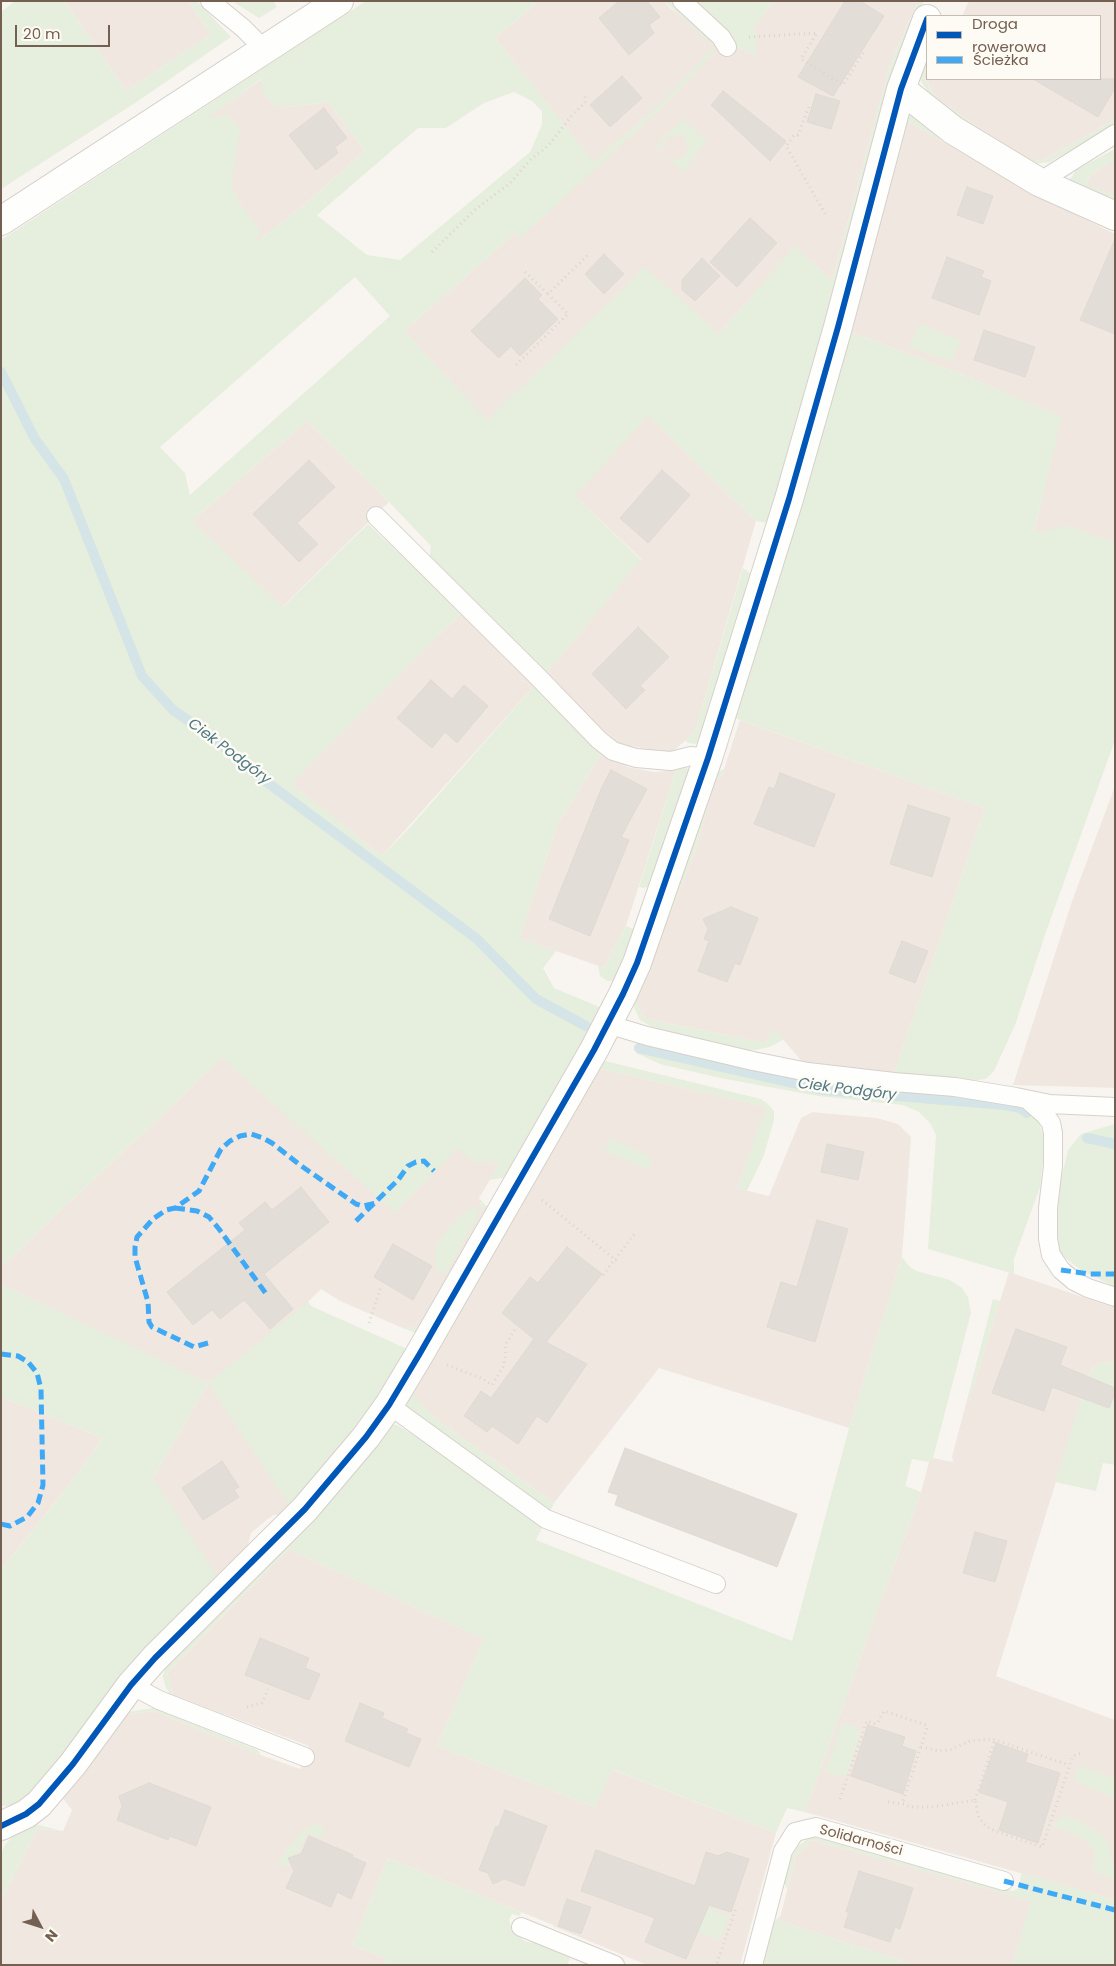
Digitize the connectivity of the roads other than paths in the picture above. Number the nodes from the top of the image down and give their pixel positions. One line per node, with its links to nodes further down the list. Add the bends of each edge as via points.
1 (210, 1): 8 (lane)
2 (339, 1): 8 (street)
3 (682, 1): 7 (lane, via 721,37)
4 (934, 1): 5 (street)
5 (929, 15)
6 (926, 23): 9 (street)
7 (727, 47)
8 (265, 50): 13 (street)
9 (902, 89): 11 (street, via 953,130); 15 (street, via 789,499)
10 (1115, 134): 11 (lane)
11 (1039, 182): 12 (street)
12 (1115, 216)
13 (1, 221)
14 (376, 516): 15 (lane, via 613,751 653,760 670,761 691,756)
15 (708, 758): 16 (street, via 637,963)
16 (607, 1024): 17 (lane, via 808,1072 955,1087); 20 (street)
17 (1029, 1100): 18 (lane); 19 (lane, via 1046,1115 1054,1133 1048,1208 1051,1255 1074,1281)
18 (1115, 1107)
19 (1115, 1297)
20 (389, 1405): 21 (lane, via 546,1519); 22 (street, via 305,1508)
21 (716, 1584)
22 (131, 1686): 23 (lane); 24 (street, via 39,1804)
23 (305, 1758)
24 (1, 1826)
25 (1004, 1881): 28 (lane, Solidarności, via 816,1827 795,1832 783,1851)
26 (521, 1927): 27 (lane)
27 (615, 1965)
28 (753, 1965)

